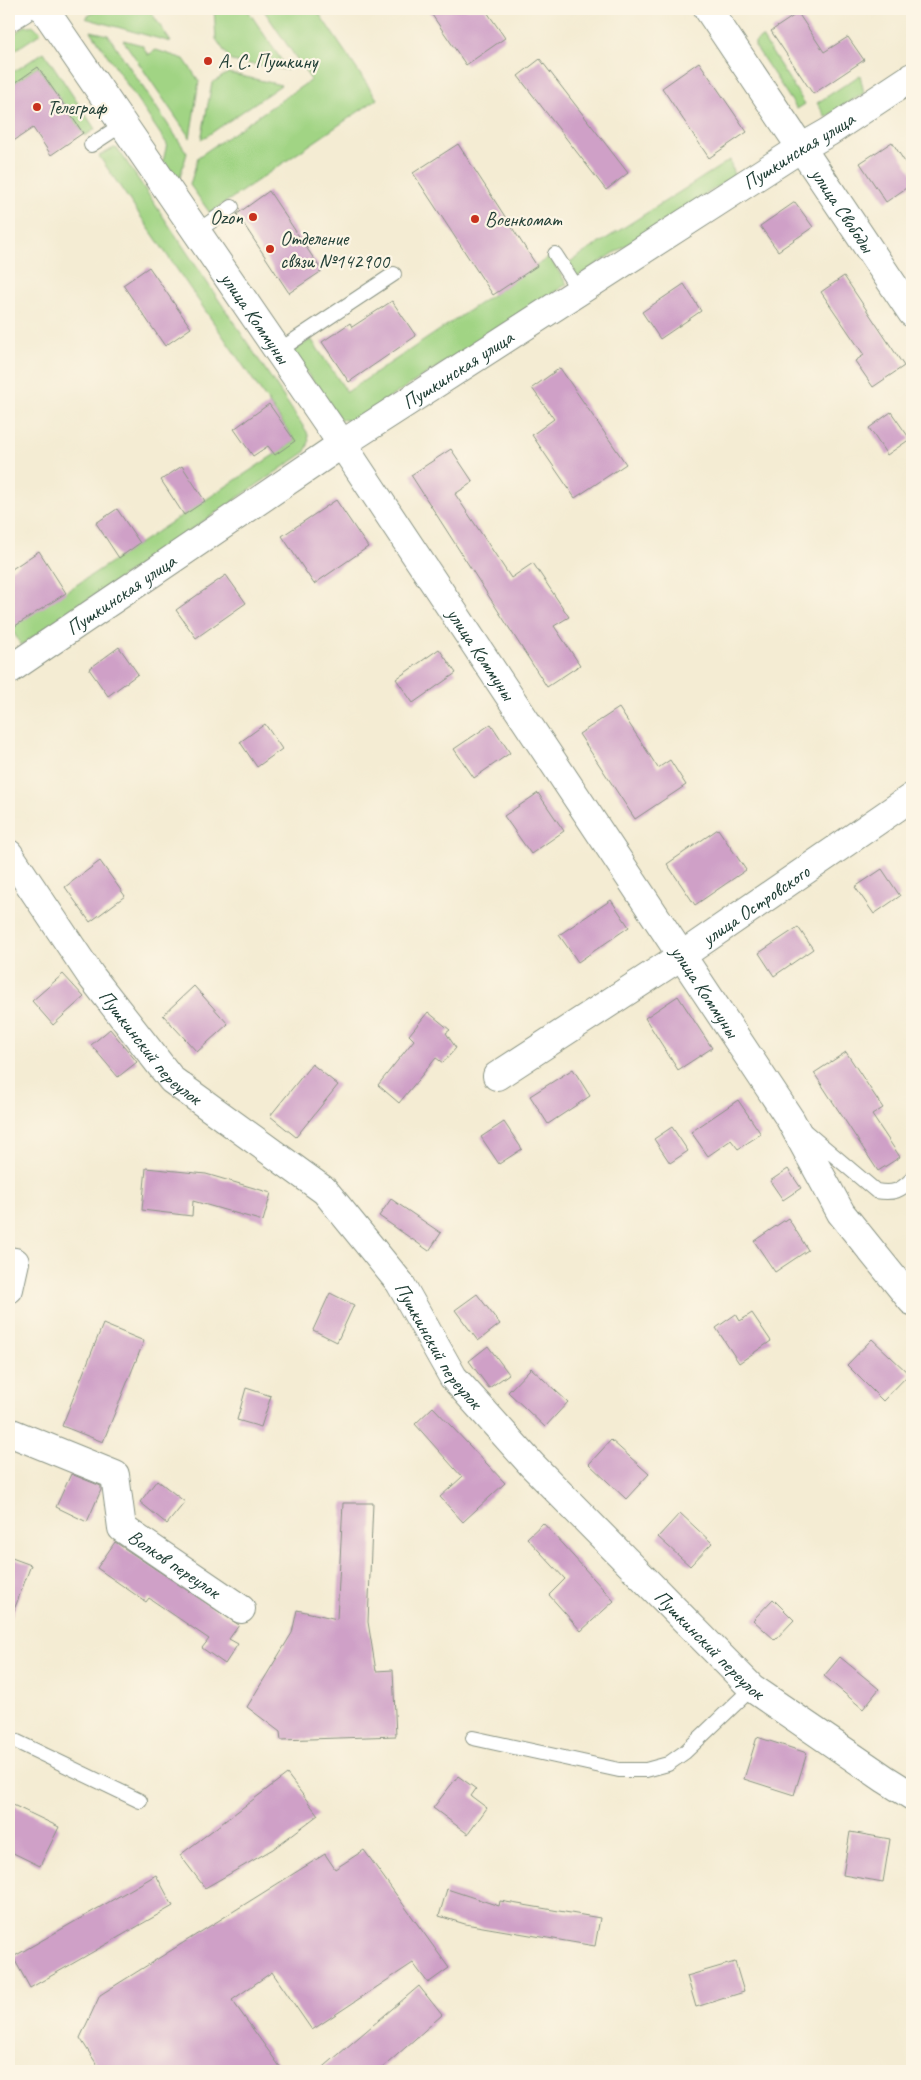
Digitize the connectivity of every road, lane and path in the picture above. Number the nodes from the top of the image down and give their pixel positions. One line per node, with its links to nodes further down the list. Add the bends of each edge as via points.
1 (22, 9): 4 (street)
2 (44, 9): 6 (street, улица Коммуны)
3 (708, 9): 8 (street, улица Свободы)
4 (9, 17)
5 (912, 77): 8 (street, Пушкинская улица)
6 (122, 124): 7 (lane); 10 (street, улица Коммуны)
7 (91, 145)
8 (801, 148): 13 (street, Пушкинская улица); 14 (street, улица Свободы)
9 (232, 207): 10 (lane)
10 (196, 232): 15 (street, улица Коммуны)
11 (555, 254): 13 (lane)
12 (394, 274): 15 (lane)
13 (579, 291): 16 (street, Пушкинская улица)
14 (912, 313)
15 (278, 351): 16 (street, улица Коммуны)
16 (342, 444): 17 (street, Пушкинская улица); 20 (street, улица Коммуны)
17 (9, 670)
18 (912, 797): 20 (street, улица Островского)
19 (9, 854): 29 (street, Пушкинский переулок, via 91,976 172,1080 326,1191 400,1283 453,1377 532,1465)
20 (681, 956): 21 (street, улица Островского); 22 (street, улица Коммуны)
21 (497, 1076)
22 (790, 1119): 23 (lane, via 876,1191 891,1193); 26 (street, улица Коммуны, via 841,1213)
23 (912, 1179)
24 (9, 1261): 25 (street, via 15,1262)
25 (9, 1289)
26 (912, 1301)
27 (9, 1432): 28 (street, Волков переулок, via 115,1475 122,1528)
28 (241, 1609)
29 (752, 1688): 31 (lane, via 685,1752 668,1764 646,1770 619,1770); 32 (street, Пушкинский переулок)
30 (9, 1738): 33 (lane)
31 (473, 1738)
32 (912, 1796)
33 (140, 1801)

